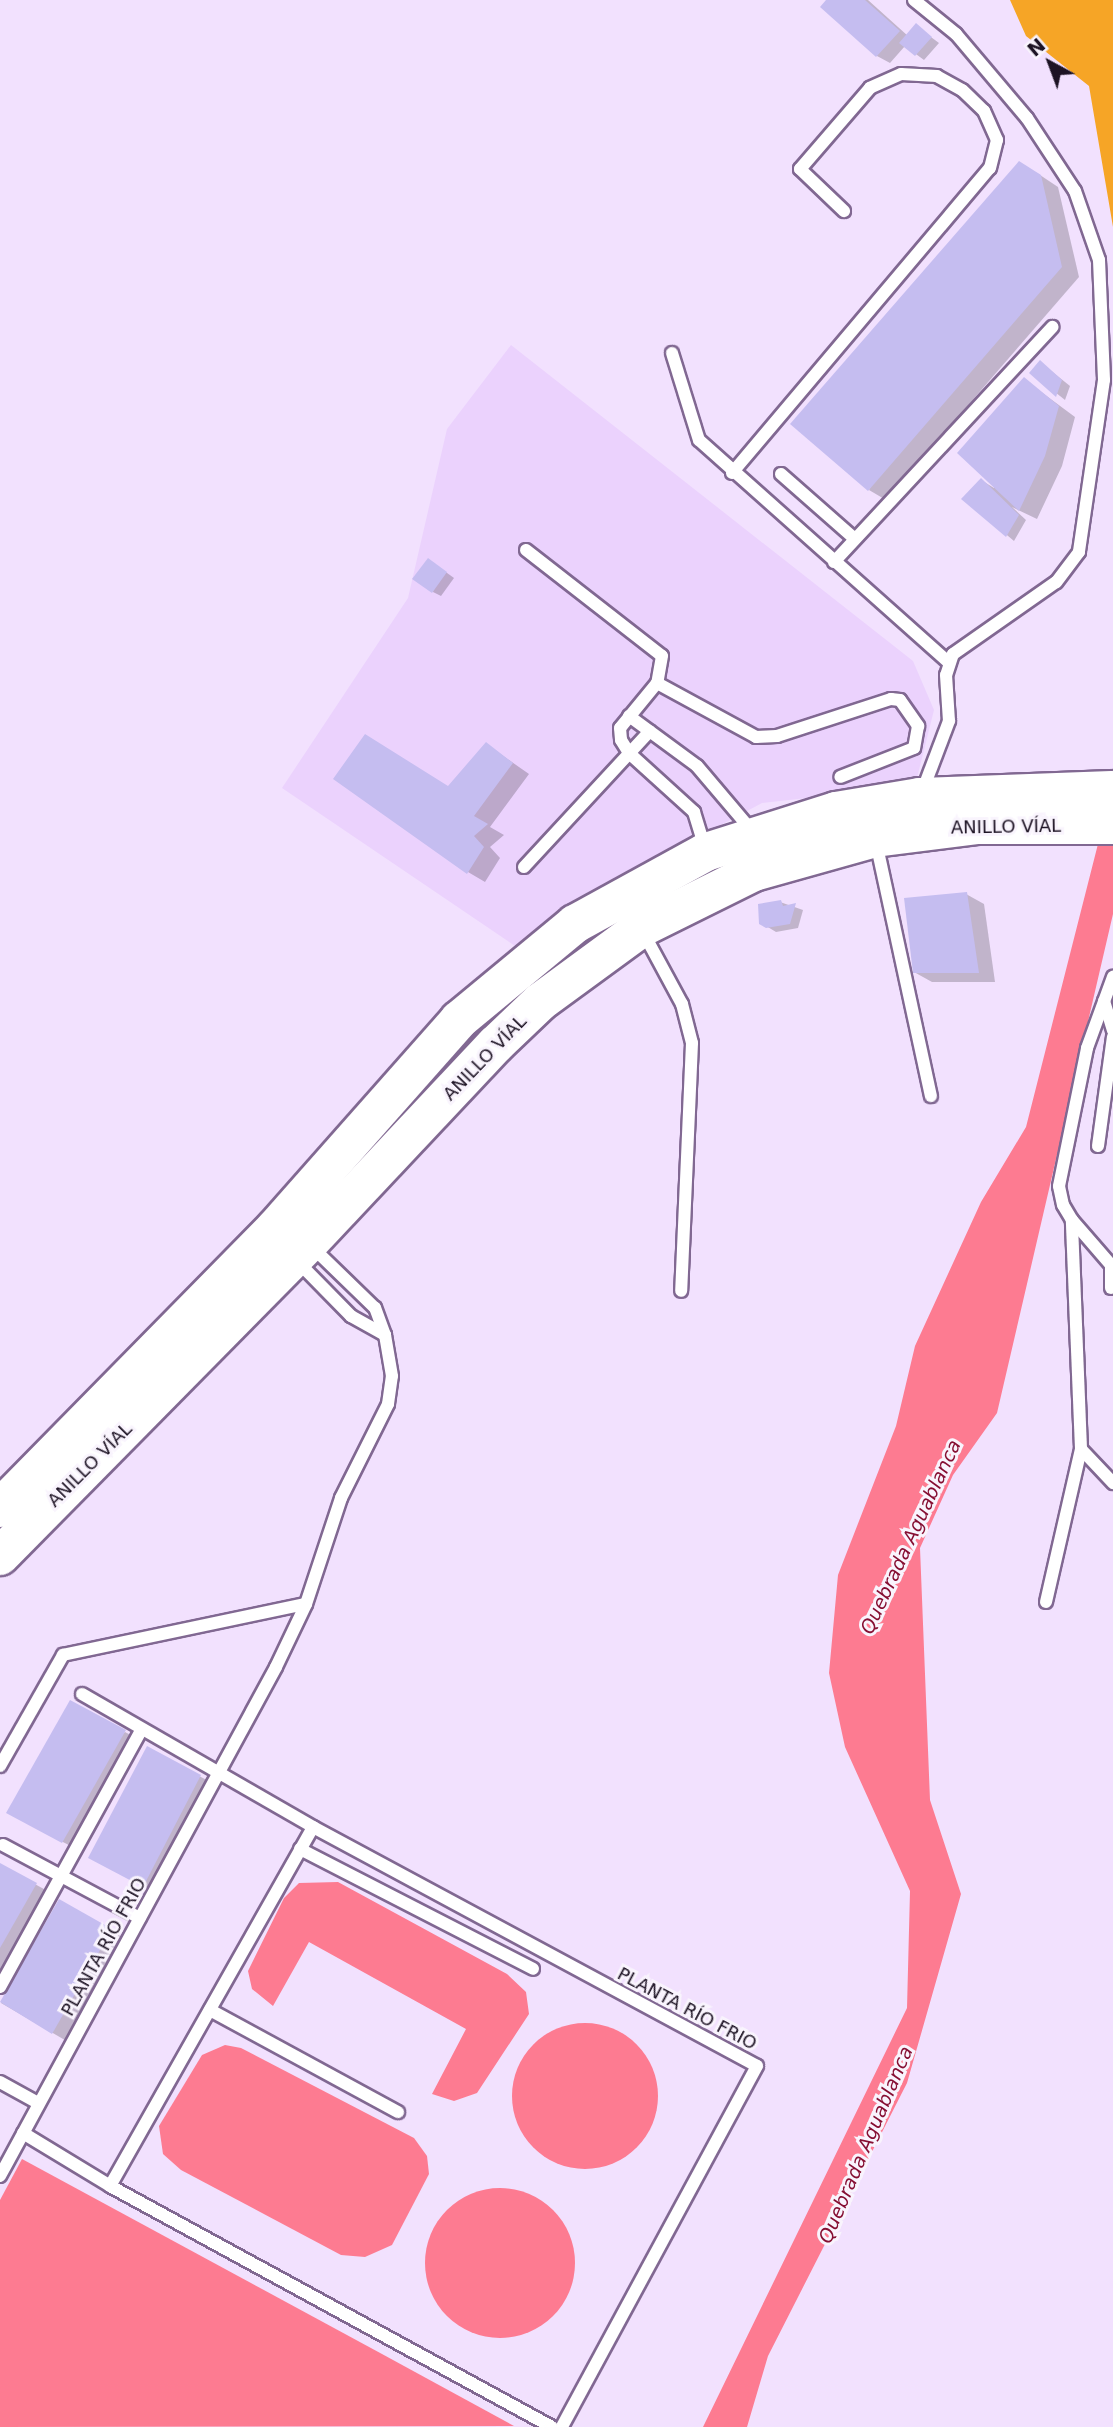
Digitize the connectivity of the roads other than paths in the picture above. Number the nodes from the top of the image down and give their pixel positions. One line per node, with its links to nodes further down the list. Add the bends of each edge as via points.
1 (914, 0): 10 (lane, via 956,34 1027,118 1075,191 1099,260 1104,380 1079,552 1056,582 967,643)
2 (844, 211): 5 (lane, via 800,169 870,88 901,74 937,76 962,90 984,111 997,140 990,168)
3 (1052, 327): 7 (lane)
4 (672, 353): 5 (lane, via 699,440)
5 (732, 473): 9 (lane)
6 (781, 474): 7 (lane)
7 (855, 539): 9 (lane)
8 (526, 550): 11 (lane, via 662,656)
9 (834, 562): 10 (lane)
10 (949, 663): 17 (lane, via 949,721)
11 (657, 683): 12 (lane); 15 (lane, via 756,737 777,736 891,698 900,700 918,726 914,748)
12 (629, 716): 13 (lane); 14 (lane, via 620,728)
13 (650, 731): 14 (lane); 20 (lane, via 697,766)
14 (629, 753): 22 (lane, via 694,812); 23 (lane)
15 (840, 777)
16 (1113, 790): 18 (highway, ANILLO VÍAL)
17 (920, 797): 18 (highway, ANILLO VÍAL); 20 (highway, ANILLO VÍAL, via 836,811)
18 (1047, 808): 19 (highway, ANILLO VÍAL); 21 (highway, ANILLO VÍAL, via 978,825)
19 (1113, 825)
20 (754, 834): 22 (highway, ANILLO VÍAL)
21 (875, 838): 24 (highway, ANILLO VÍAL, via 754,872); 29 (lane)
22 (706, 852): 38 (highway, ANILLO VÍAL, via 617,897 495,986 276,1227)
23 (524, 867)
24 (641, 928): 32 (highway, ANILLO VÍAL, via 540,1002); 34 (lane, via 682,1004 692,1043)
25 (1113, 976): 26 (lane)
26 (1104, 1000): 27 (lane); 31 (lane, via 1087,1048 1059,1186)
27 (1113, 1031)
28 (1113, 1038): 30 (lane)
29 (931, 1096)
30 (1098, 1146)
31 (1072, 1220): 33 (lane, via 1103,1250 1111,1265); 36 (lane)
32 (301, 1251): 35 (lane, via 351,1316); 35 (lane, PLANTA RÍO FRIO, via 375,1308); 39 (highway, ANILLO VÍAL)
33 (1111, 1288)
34 (681, 1291)
35 (385, 1335): 41 (lane, PLANTA RÍO FRIO, via 392,1376 388,1404 341,1498)
36 (1081, 1449): 37 (lane); 40 (lane)
37 (1113, 1483)
38 (0, 1508)
39 (0, 1556)
40 (1046, 1602)
41 (306, 1604): 44 (lane, via 63,1655); 45 (lane, PLANTA RÍO FRIO)
42 (82, 1694): 43 (lane)
43 (142, 1729): 45 (lane); 49 (lane)
44 (0, 1766)
45 (222, 1772): 46 (lane, PLANTA RÍO FRIO); 50 (lane, PLANTA RÍO FRIO)
46 (313, 1827): 48 (lane); 61 (lane, PLANTA RÍO FRIO, via 757,2066)
47 (3, 1845): 49 (lane)
48 (300, 1849): 51 (lane); 53 (lane)
49 (60, 1876): 50 (lane); 52 (lane)
50 (140, 1918): 55 (lane, PLANTA RÍO FRIO)
51 (533, 1969)
52 (0, 1987)
53 (209, 2010): 56 (lane); 59 (lane)
54 (0, 2082): 55 (lane)
55 (37, 2103): 57 (lane, PLANTA RÍO FRIO)
56 (398, 2112)
57 (23, 2133): 58 (lane, PLANTA RÍO FRIO); 59 (lane)
58 (0, 2176)
59 (110, 2186): 60 (lane)
60 (552, 2427)
61 (562, 2427)

